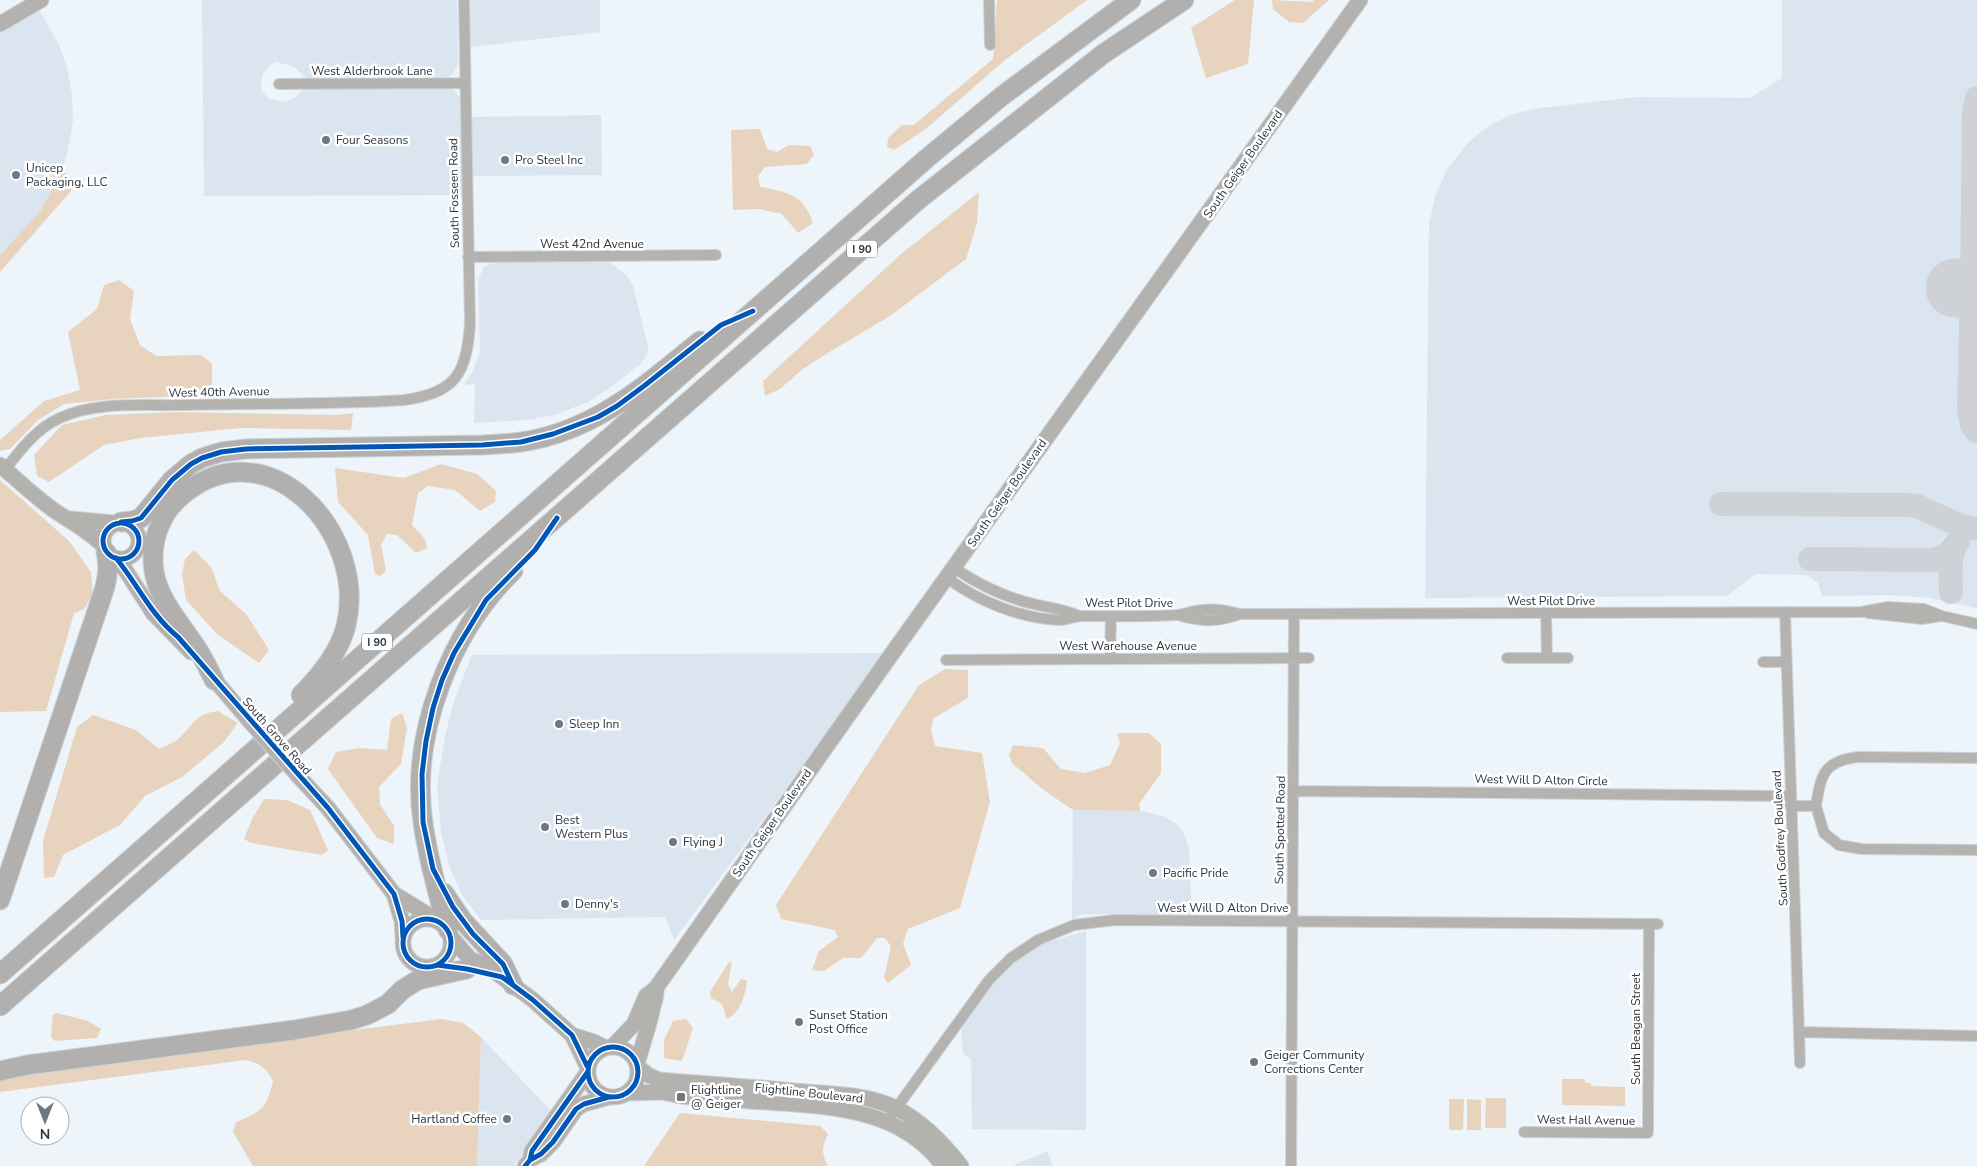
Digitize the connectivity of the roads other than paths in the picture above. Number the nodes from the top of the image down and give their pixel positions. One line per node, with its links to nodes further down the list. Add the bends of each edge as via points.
1 (40, 0): 7 (main road)
2 (464, 0): 9 (street, South Fosseen Road)
3 (989, 0): 8 (street)
4 (1131, 0): 13 (highway, I 90, via 994,102)
5 (1184, 0): 17 (highway, I 90, via 1103,54 918,200)
6 (1360, 0): 21 (main road, South Geiger Boulevard)
7 (0, 24)
8 (990, 45)
9 (466, 83): 10 (street, West Alderbrook Lane); 12 (street, South Fosseen Road)
10 (279, 84)
11 (716, 255): 12 (street, West 42nd Avenue)
12 (468, 257): 14 (street, South Fosseen Road, via 469,336 462,366)
13 (753, 311): 18 (highway, via 721,325 617,406 553,434 521,442 482,445 221,452 202,458 182,471 141,518); 38 (highway, I 90)
14 (452, 382): 15 (street, West 40th Avenue, via 432,395 404,400 129,406 81,410 59,418)
15 (3, 467): 16 (main road, South Grove Road)
16 (69, 518): 18 (main road, South Grove Road); 20 (main road, South Grove Road)
17 (557, 518): 44 (highway, via 535,550 486,600 442,680 426,741 422,774 423,822); 56 (highway, I 90)
18 (118, 523): 19 (main road, via 132,526 136,531 139,543); 20 (main road, via 105,530 103,536)
19 (136, 550): 20 (main road, via 128,558); 27 (main road, South Grove Road, via 139,574)
20 (108, 552): 27 (main road, South Grove Road, via 126,571 153,613); 46 (highway, via 104,590)
21 (950, 573): 25 (street, West Pilot Drive, via 961,588 1030,616 1060,620 1079,616); 55 (main road, South Geiger Boulevard)
22 (1784, 612): 23 (street, West Pilot Drive); 26 (street, West Pilot Drive, via 1861,612 1902,607 1924,609); 36 (street, South Godfrey Boulevard)
23 (1546, 613): 24 (street, West Pilot Drive); 32 (street)
24 (1294, 614): 25 (street, West Pilot Drive, via 1196,610 1180,615); 29 (street, South Spotted Road)
25 (1112, 616): 28 (street)
26 (1977, 624)
27 (178, 637): 37 (main road, South Grove Road)
28 (1110, 658): 29 (street, West Warehouse Avenue); 34 (street, West Warehouse Avenue)
29 (1294, 658): 30 (street, West Warehouse Avenue); 40 (street, South Spotted Road)
30 (1309, 658)
31 (1506, 658): 32 (street)
32 (1547, 658): 33 (street)
33 (1568, 658)
34 (946, 660)
35 (1763, 662): 36 (street)
36 (1785, 662): 41 (street, South Godfrey Boulevard)
37 (214, 680): 38 (highway, via 158,586 153,562 157,532 172,504 197,484 224,474 258,474 288,486 324,519 340,549 349,585 345,628 328,664 287,710); 45 (main road, South Grove Road, bridge, via 328,808)
38 (275, 732): 53 (highway, I 90)
39 (1977, 758): 42 (street, via 1840,759 1826,769)
40 (1293, 791): 41 (street, West Will D Alton Circle); 47 (street, South Spotted Road)
41 (1790, 801): 42 (street, West Will D Alton Circle); 58 (street, South Godfrey Boulevard)
42 (1816, 806): 43 (street, via 1824,834 1839,845 1861,849)
43 (1977, 850)
44 (432, 869): 49 (highway); 54 (highway, via 453,908 503,964)
45 (394, 894): 49 (main road, South Grove Road); 50 (main road, South Grove Road)
46 (0, 900)
47 (1291, 921): 48 (street, West Will D Alton Drive); 68 (street, West Will D Alton Drive, via 1115,920 1074,925 1038,940 1011,958 989,980); 75 (street, South Spotted Road)
48 (1654, 924): 71 (street, South Beagan Street)
49 (445, 929): 50 (main road, via 427,918 419,919 412,923); 51 (main road, via 452,946 449,954); 54 (main road, South Grove Road, via 470,959 487,966)
50 (403, 937): 51 (main road, via 409,959)
51 (430, 966): 52 (main road, South Grove Road); 57 (highway, via 411,970 402,976)
52 (467, 968): 54 (main road, South Grove Road); 57 (highway, via 418,980)
53 (0, 974)
54 (507, 981): 59 (main road, South Grove Road, via 534,1000)
55 (656, 988): 61 (main road, South Geiger Boulevard, via 646,996 634,1024); 63 (main road, South Geiger Boulevard, via 657,999)
56 (0, 1006)
57 (377, 1009): 64 (highway, via 351,1020 294,1030)
58 (1799, 1032): 60 (street); 62 (street, South Godfrey Boulevard)
59 (572, 1035): 61 (main road, South Grove Road); 65 (main road, South Grove Road)
60 (1977, 1036)
61 (609, 1047): 63 (main road, via 628,1051); 65 (main road, via 591,1058)
62 (1800, 1063)
63 (638, 1066): 66 (main road, via 637,1080); 68 (main road, Flightline Boulevard, via 659,1080 849,1096)
64 (0, 1070)
65 (587, 1070): 67 (main road, via 590,1084); 72 (main road, via 532,1151)
66 (627, 1092): 67 (main road); 69 (main road, Flightline Boulevard, via 823,1106 851,1110)
67 (609, 1097): 72 (main road, via 576,1109 553,1142)
68 (896, 1108): 69 (street, West Will D Alton Drive); 74 (main road, Flightline Boulevard, via 935,1137)
69 (887, 1122): 73 (main road, Flightline Boulevard, via 918,1140)
70 (1524, 1132): 71 (street, West Hall Avenue)
71 (1648, 1134)
72 (528, 1163)
73 (942, 1166)
74 (961, 1166)
75 (1290, 1166)

